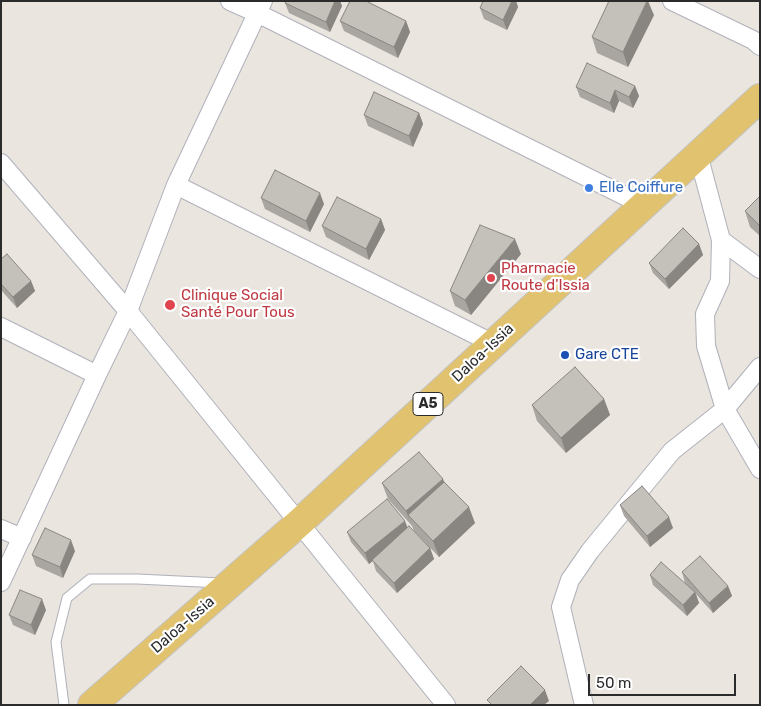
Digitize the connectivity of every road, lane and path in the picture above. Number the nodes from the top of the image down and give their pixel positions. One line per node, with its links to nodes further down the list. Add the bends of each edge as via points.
1 (230, 1): 3 (street)
2 (672, 1): 4 (street)
3 (260, 7): 8 (street); 9 (street)
4 (760, 46)
5 (760, 98): 6 (main road, Daloa-Issia / A5)
6 (698, 154): 9 (main road, Daloa-Issia / A5); 10 (street)
7 (1, 163): 12 (street)
8 (176, 185): 12 (street); 14 (street)
9 (643, 205): 14 (main road, Daloa-Issia / A5)
10 (721, 240): 11 (street); 17 (street, via 720,281 705,314 706,346)
11 (760, 269)
12 (128, 311): 16 (street); 19 (street)
13 (1, 327): 16 (street)
14 (494, 344): 19 (main road, Daloa-Issia / A5)
15 (760, 367): 17 (street)
16 (97, 375): 21 (street)
17 (725, 409): 18 (street); 27 (street, via 672,451 570,580 561,606)
18 (760, 469)
19 (299, 522): 23 (main road, Daloa-Issia / A5); 26 (street)
20 (1, 528): 21 (street)
21 (22, 538): 22 (street)
22 (1, 582)
23 (229, 584): 24 (lane, via 90,579 67,598 56,642); 25 (main road, Daloa-Issia / A5)
24 (64, 705)
25 (92, 705)
26 (446, 705)
27 (584, 705)

